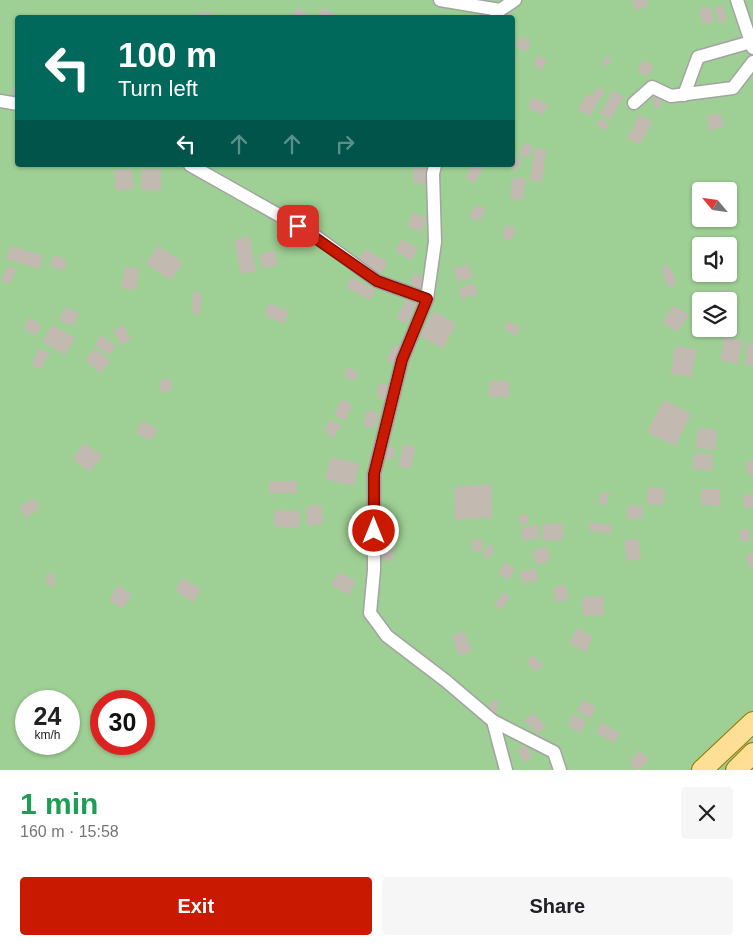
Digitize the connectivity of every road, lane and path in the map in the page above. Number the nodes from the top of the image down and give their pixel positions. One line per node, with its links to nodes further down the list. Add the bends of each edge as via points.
1 (440, 0): 4 (street)
2 (515, 0): 4 (street)
3 (737, 0): 5 (street)
4 (497, 14)
5 (752, 45): 7 (street, via 698,57)
6 (753, 62): 7 (street, via 733,88)
7 (684, 95): 9 (street, via 671,96 652,87)
8 (0, 101): 10 (street)
9 (634, 103)
10 (15, 104)
11 (194, 167): 13 (street, via 314,235 377,281)
12 (435, 167): 13 (street, via 435,242)
13 (427, 299): 14 (street, via 402,360 374,474 374,570 370,613 387,636 446,680)
14 (493, 721): 17 (street); 18 (street, via 554,752)
15 (753, 722): 19 (main road)
16 (753, 753): 20 (main road)
17 (506, 770)
18 (560, 770)
19 (702, 770)
20 (736, 770)

